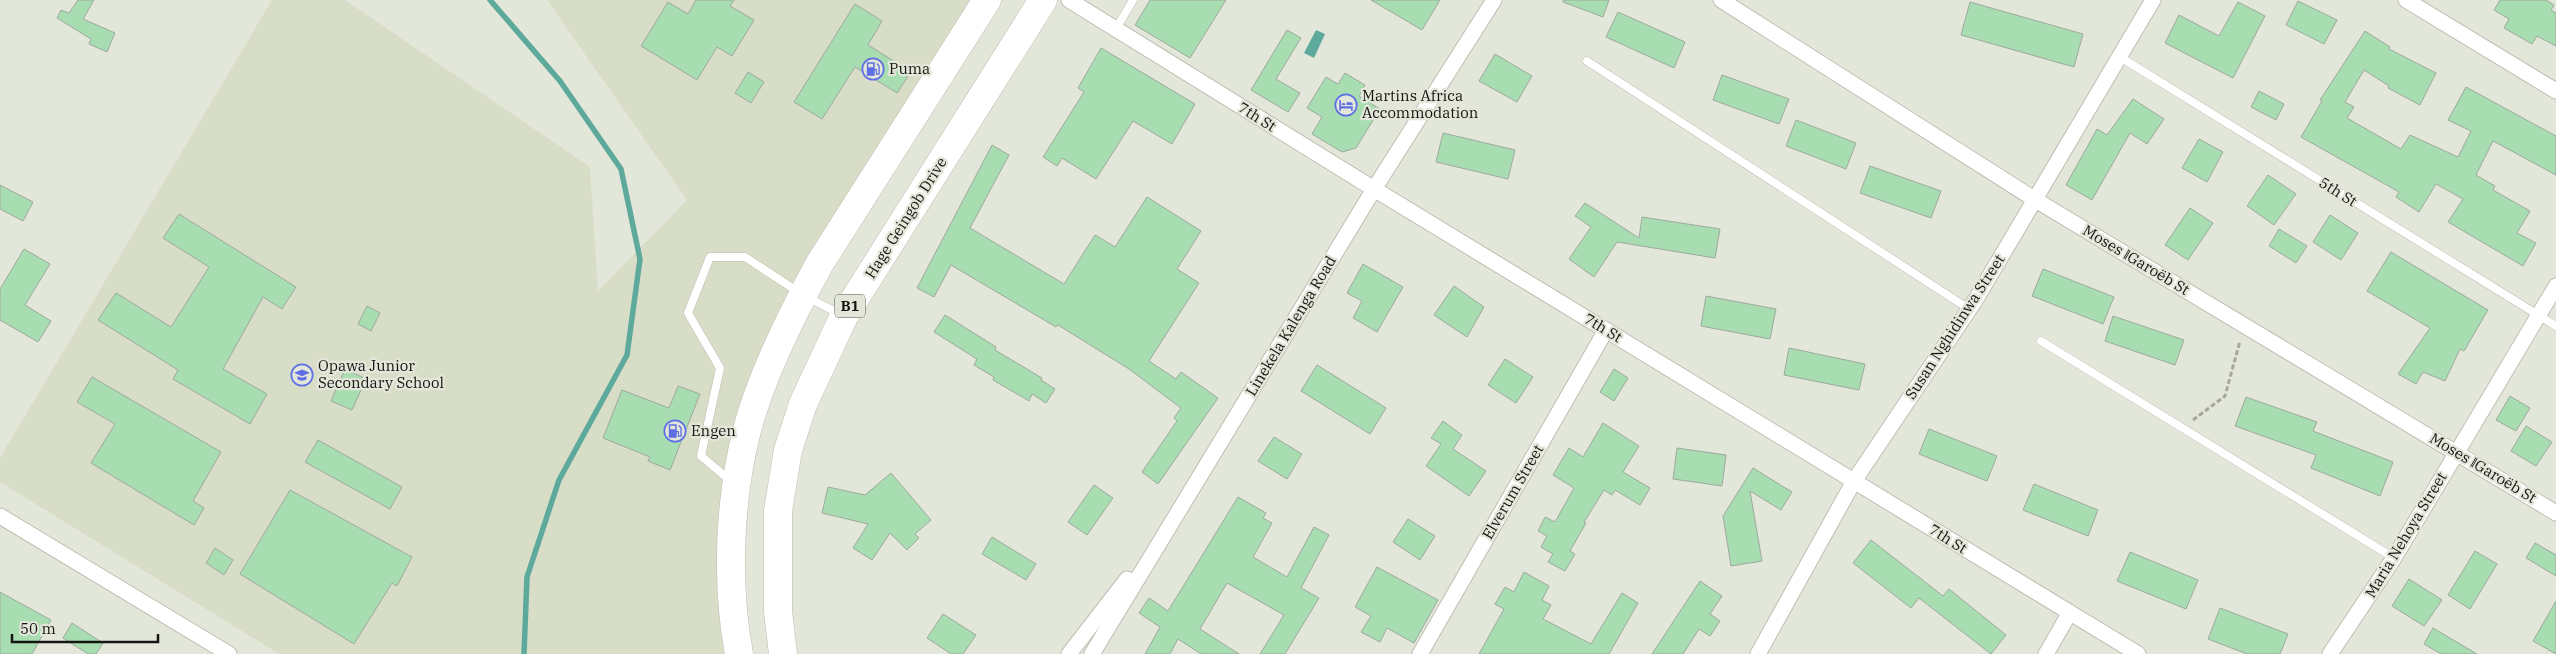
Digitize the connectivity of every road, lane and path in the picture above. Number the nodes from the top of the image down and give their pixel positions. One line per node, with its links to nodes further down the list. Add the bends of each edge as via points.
1 (986, 0): 16 (highway)
2 (1042, 0): 18 (highway, Hage Geingob Drive / B1)
3 (1069, 0): 9 (street, 7th St)
4 (1133, 0): 9 (lane)
5 (1494, 0): 13 (street, Linekela Kalenga Road)
6 (1721, 0): 14 (street, Moses ǁGaroëb St)
7 (2153, 0): 10 (street, Susan Nghidinwa Street)
8 (2406, 0): 12 (street)
9 (1116, 30): 13 (street, 7th St)
10 (2120, 58): 14 (street, Susan Nghidinwa Street); 19 (lane, 5th St)
11 (1587, 61): 17 (lane)
12 (2556, 91)
13 (1374, 189): 22 (street, 7th St); 30 (street, Linekela Kalenga Road)
14 (2034, 199): 17 (street, Susan Nghidinwa Street); 20 (street, Moses ǁGaroëb St)
15 (2556, 286): 19 (street, Maria Nehoya Street)
16 (803, 295): 18 (lane); 27 (highway, via 769,368 746,434); 27 (lane, via 745,258 710,257 688,313 720,368 701,456)
17 (1969, 309): 26 (street, Susan Nghidinwa Street)
18 (844, 316): 35 (highway, Hage Geingob Drive / B1, via 803,404 788,450 778,510 776,562)
19 (2538, 316): 21 (lane, 5th St); 25 (street, Maria Nehoya Street)
20 (2244, 324): 24 (path, via 2225,396); 25 (street, Moses ǁGaroëb St)
21 (2556, 326)
22 (1606, 330): 26 (street, 7th St); 38 (street, Elverum Street)
23 (2041, 341): 24 (lane)
24 (2182, 428): 31 (lane)
25 (2456, 452): 28 (street, Moses ǁGaroëb St); 31 (street, Maria Nehoya Street)
26 (1854, 481): 32 (street, 7th St); 39 (street, Susan Nghidinwa Street)
27 (738, 487): 34 (highway, via 731,555)
28 (2556, 512)
29 (0, 516): 33 (street)
30 (1174, 518): 36 (street); 37 (street, Linekela Kalenga Road)
31 (2394, 558): 42 (street, Maria Nehoya Street)
32 (2069, 614): 40 (street); 41 (street, 7th St)
33 (229, 654)
34 (740, 654)
35 (783, 654)
36 (1070, 654)
37 (1092, 654)
38 (1420, 654)
39 (1758, 654)
40 (2046, 654)
41 (2138, 654)
42 (2330, 654)

